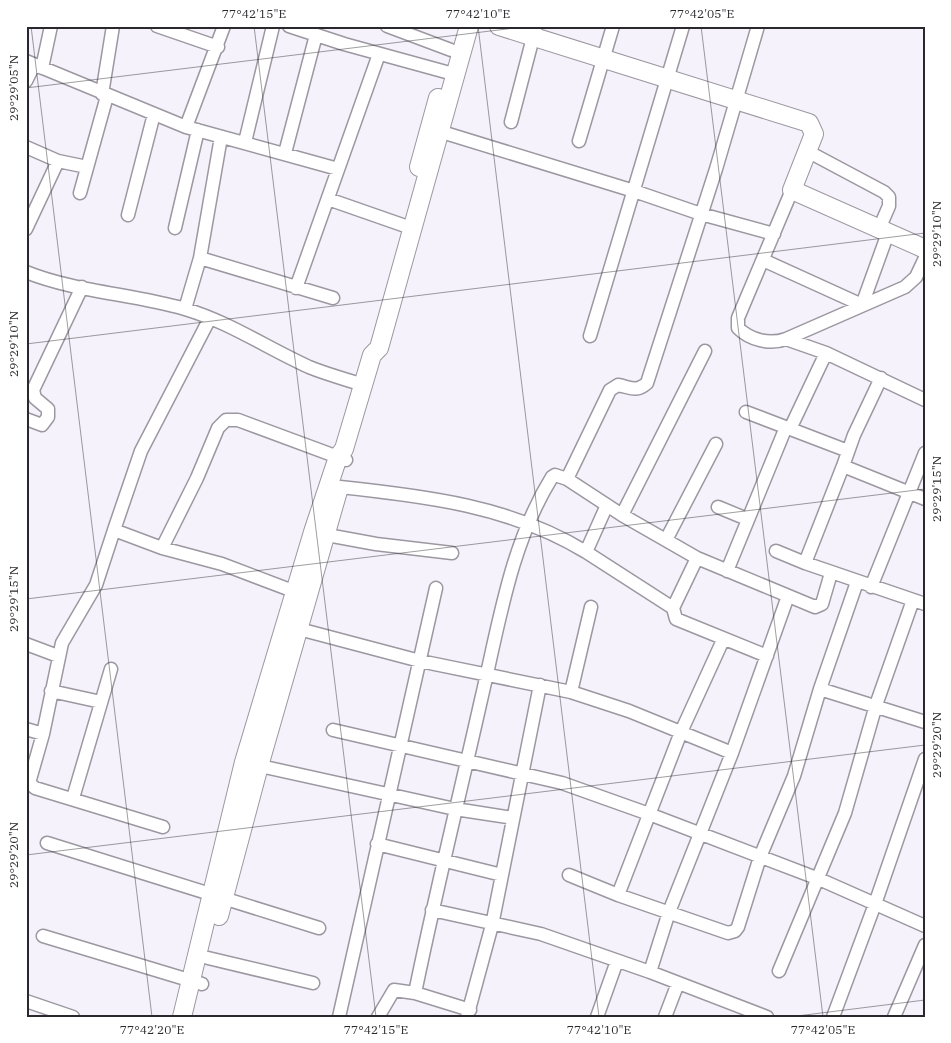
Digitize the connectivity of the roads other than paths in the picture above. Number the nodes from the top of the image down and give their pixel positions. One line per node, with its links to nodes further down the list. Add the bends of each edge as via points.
1 (51, 26): 20 (street)
2 (113, 26): 24 (street)
3 (156, 26): 16 (street)
4 (224, 26): 16 (street)
5 (273, 26): 32 (street)
6 (289, 26): 15 (street)
7 (387, 26): 17 (street)
8 (457, 26): 17 (street)
9 (469, 26): 21 (street)
10 (499, 26): 14 (street)
11 (613, 26): 19 (street)
12 (684, 26): 22 (street)
13 (758, 26): 25 (street)
14 (534, 32): 19 (street); 27 (street)
15 (316, 35): 18 (street); 35 (street)
16 (218, 47): 28 (street)
17 (451, 50): 21 (street)
18 (378, 54): 21 (street); 38 (street)
19 (603, 59): 22 (street); 31 (street)
20 (34, 65): 23 (street); 24 (street)
21 (451, 73): 29 (street)
22 (668, 79): 25 (street); 39 (street)
23 (26, 81)
24 (105, 95): 26 (street); 37 (street)
25 (737, 100): 34 (street, via 809,123 814,134); 43 (street)
26 (154, 114): 28 (street); 44 (street)
27 (511, 122)
28 (192, 129): 30 (street); 46 (street)
29 (435, 130): 39 (street); 45 (street)
30 (221, 137): 32 (street); 51 (street)
31 (580, 141)
32 (245, 142): 35 (street)
33 (26, 148): 36 (street)
34 (807, 151): 40 (street); 48 (street, via 889,197)
35 (285, 153): 38 (street)
36 (58, 161): 37 (street); 47 (street)
37 (87, 167): 41 (street)
38 (338, 169): 42 (street)
39 (634, 190): 43 (street); 61 (street)
40 (792, 190): 48 (street); 49 (street)
41 (80, 193)
42 (328, 199): 45 (street); 56 (street)
43 (701, 214): 49 (street); 76 (street, via 647,383 639,389 618,385 610,390)
44 (128, 215)
45 (408, 227): 66 (street, via 379,348 372,355)
46 (176, 228)
47 (26, 229)
48 (883, 231): 50 (street); 58 (street)
49 (774, 234): 53 (street)
50 (925, 249)
51 (200, 258): 56 (street); 59 (street)
52 (925, 258): 58 (street, via 912,282)
53 (763, 260): 58 (street); 62 (street, via 737,324 743,332 766,342)
54 (26, 272): 55 (street, via 53,283)
55 (82, 287): 59 (street); 69 (street, via 33,390 36,398 48,409 48,417 42,425)
56 (296, 288): 57 (street)
57 (333, 298)
58 (862, 305): 62 (street)
59 (186, 310): 60 (street)
60 (210, 318): 66 (street, via 309,367); 85 (street, via 141,450)
61 (590, 336)
62 (786, 339): 64 (street)
63 (705, 351): 82 (street)
64 (826, 353): 65 (street); 70 (street)
65 (881, 378): 67 (street); 72 (street)
66 (362, 385): 74 (street)
67 (925, 400)
68 (746, 412): 70 (street)
69 (26, 419)
70 (788, 428): 72 (street); 83 (street)
71 (716, 444): 87 (street)
72 (848, 451): 75 (street)
73 (925, 453): 78 (street)
74 (343, 455): 77 (street); 88 (street, via 238,420 226,420 218,428); 99 (street)
75 (843, 466): 78 (street); 93 (street)
76 (567, 479): 80 (street); 84 (street, via 552,477)
77 (340, 487): 84 (street, via 419,495 466,504); 86 (street)
78 (908, 493): 79 (street); 97 (street)
79 (925, 499)
80 (607, 505): 82 (street); 90 (street)
81 (718, 507): 83 (street)
82 (622, 515): 87 (street)
83 (747, 519): 94 (street)
84 (527, 523): 90 (street, via 564,538); 111 (street, via 503,599)
85 (114, 530): 88 (street); 107 (street, via 96,585 67,632)
86 (326, 535): 91 (street); 99 (street)
87 (666, 540): 92 (street)
88 (162, 548): 99 (street, via 222,564)
89 (776, 551): 93 (street)
90 (586, 552): 103 (street)
91 (452, 553)
92 (697, 558): 94 (street); 103 (street)
93 (805, 563): 95 (street)
94 (727, 571): 100 (street)
95 (830, 573): 96 (street); 100 (street, via 819,606)
96 (858, 582): 97 (street); 113 (street)
97 (871, 587): 101 (street)
98 (436, 588): 109 (street)
99 (302, 594): 104 (street); 127 (street)
100 (788, 596): 108 (street)
101 (919, 602): 117 (street)
102 (591, 607): 115 (street)
103 (673, 608): 105 (street, via 676,619)
104 (299, 629): 109 (street); 127 (street)
105 (724, 640): 108 (street); 121 (street)
106 (26, 644): 107 (street)
107 (58, 656): 114 (street)
108 (767, 656): 124 (street)
109 (420, 661): 111 (street); 123 (street)
110 (111, 669): 116 (street)
111 (487, 676): 112 (street); 126 (street)
112 (540, 685): 115 (street); 128 (street)
113 (820, 689): 117 (street); 138 (street, via 794,776)
114 (51, 691): 116 (street); 122 (street)
115 (572, 692): 121 (street)
116 (101, 702): 130 (street)
117 (876, 705): 118 (street); 142 (street, via 844,813)
118 (925, 722)
119 (26, 729): 122 (street)
120 (333, 730): 123 (street)
121 (682, 732): 124 (street); 132 (street)
122 (43, 734): 130 (street, via 29,784)
123 (400, 746): 126 (street); 129 (street)
124 (732, 753): 135 (street)
125 (925, 759): 145 (street)
126 (467, 761): 128 (street); 131 (street)
127 (252, 764): 129 (street); 143 (street)
128 (522, 774): 132 (street, via 562,783); 133 (street)
129 (388, 794): 131 (street); 137 (street)
130 (73, 798): 134 (street)
131 (454, 809): 133 (street); 139 (street)
132 (649, 814): 135 (street); 144 (street)
133 (513, 818): 140 (street)
134 (163, 827)
135 (699, 834): 138 (street); 147 (street)
136 (47, 843): 143 (street)
137 (377, 844): 139 (street); 167 (street)
138 (760, 857): 142 (street); 147 (street, via 735,931 725,932)
139 (443, 861): 140 (street); 146 (street)
140 (502, 874): 148 (street)
141 (569, 875): 144 (street)
142 (818, 879): 145 (street); 155 (street)
143 (218, 895): 150 (street); 153 (street); 157 (street)
144 (618, 895): 147 (street)
145 (875, 904): 149 (street); 172 (street)
146 (432, 910): 148 (street); 160 (street)
147 (669, 912): 156 (street)
148 (492, 924): 154 (street, via 541,934); 163 (street)
149 (925, 926)
150 (319, 928)
151 (43, 936): 157 (street)
152 (925, 945): 173 (street)
153 (208, 958): 157 (street); 158 (street)
154 (617, 961): 156 (street); 169 (street)
155 (779, 970)
156 (650, 972): 159 (street)
157 (196, 983): 165 (street); 166 (street)
158 (314, 983)
159 (678, 983): 162 (street); 170 (street)
160 (415, 993): 163 (street); 168 (street, via 394,990)
161 (26, 1001): 164 (street)
162 (741, 1012): 171 (street)
163 (468, 1013)
164 (73, 1017)
165 (182, 1017)
166 (193, 1017)
167 (339, 1017)
168 (378, 1017)
169 (597, 1017)
170 (665, 1017)
171 (767, 1017)
172 (833, 1017)
173 (894, 1017)

